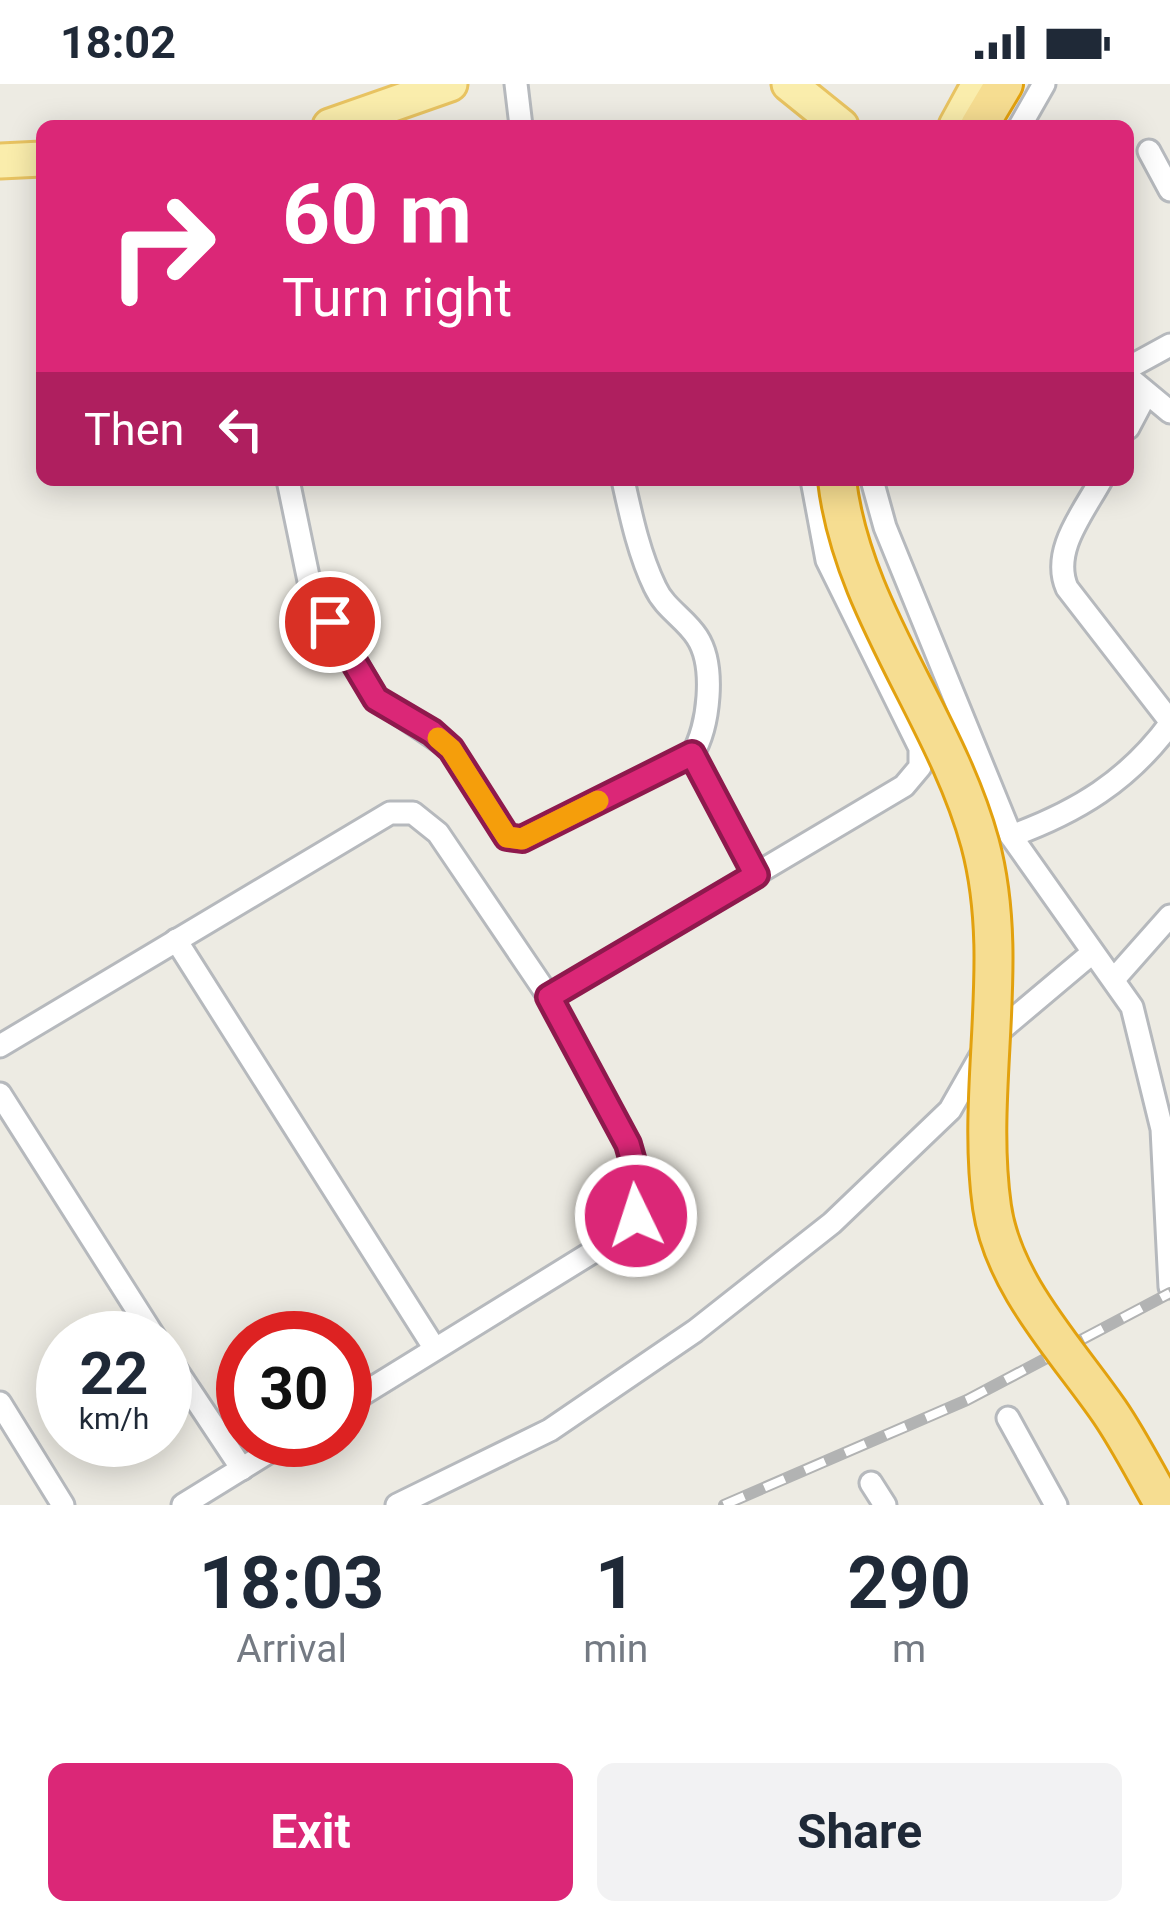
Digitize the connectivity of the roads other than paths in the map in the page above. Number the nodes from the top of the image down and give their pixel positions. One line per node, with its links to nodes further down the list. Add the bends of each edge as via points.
1 (450, 84): 7 (main road)
2 (516, 84): 8 (street)
3 (789, 84): 9 (main road)
4 (980, 84): 10 (main road)
5 (1004, 84): 11 (highway)
6 (1044, 84): 12 (street)
7 (347, 120)
8 (520, 120)
9 (834, 120)
10 (959, 120)
11 (983, 120)
12 (1023, 120)
13 (1149, 151): 16 (street)
14 (36, 159): 15 (main road)
15 (0, 161)
16 (1170, 190)
17 (1170, 345): 18 (street)
18 (1134, 368)
19 (1134, 379): 20 (street)
20 (1146, 394): 21 (street); 22 (street)
21 (1170, 412)
22 (1134, 417)
23 (289, 486): 30 (street, via 308,581 376,699 451,749 507,837 522,839)
24 (625, 486): 30 (street, via 652,582 697,637 705,662 706,713)
25 (813, 486): 32 (street, via 827,560 920,748 920,767 904,786)
26 (839, 486): 56 (highway, bridge, via 849,545 980,844 994,960 988,1160 1008,1262)
27 (874, 486): 31 (street)
28 (1098, 486): 29 (street, via 1060,571)
29 (1170, 723): 31 (street, via 1147,756 1106,790)
30 (692, 754): 32 (street)
31 (1011, 836): 35 (street)
32 (756, 875): 37 (street)
33 (1170, 916): 36 (street)
34 (176, 940): 37 (street, via 390,813 413,813 438,833); 38 (street); 43 (street)
35 (1092, 953): 36 (street); 53 (street, via 991,1038 950,1110 832,1222 695,1331 550,1430)
36 (1114, 978): 40 (street, via 1132,1007)
37 (549, 997): 43 (street, via 628,1144 640,1186 636,1216 612,1240)
38 (0, 1046)
39 (0, 1094): 42 (street)
40 (1166, 1127): 41 (street)
41 (1170, 1287)
42 (138, 1311)
43 (435, 1349): 44 (street)
44 (372, 1388)
45 (192, 1394): 49 (street)
46 (0, 1403): 51 (street)
47 (1008, 1418): 55 (street)
48 (245, 1467): 49 (street)
49 (242, 1469): 52 (street)
50 (871, 1483): 54 (street)
51 (63, 1505)
52 (183, 1505)
53 (397, 1505)
54 (885, 1505)
55 (1056, 1505)
56 (1164, 1505)

